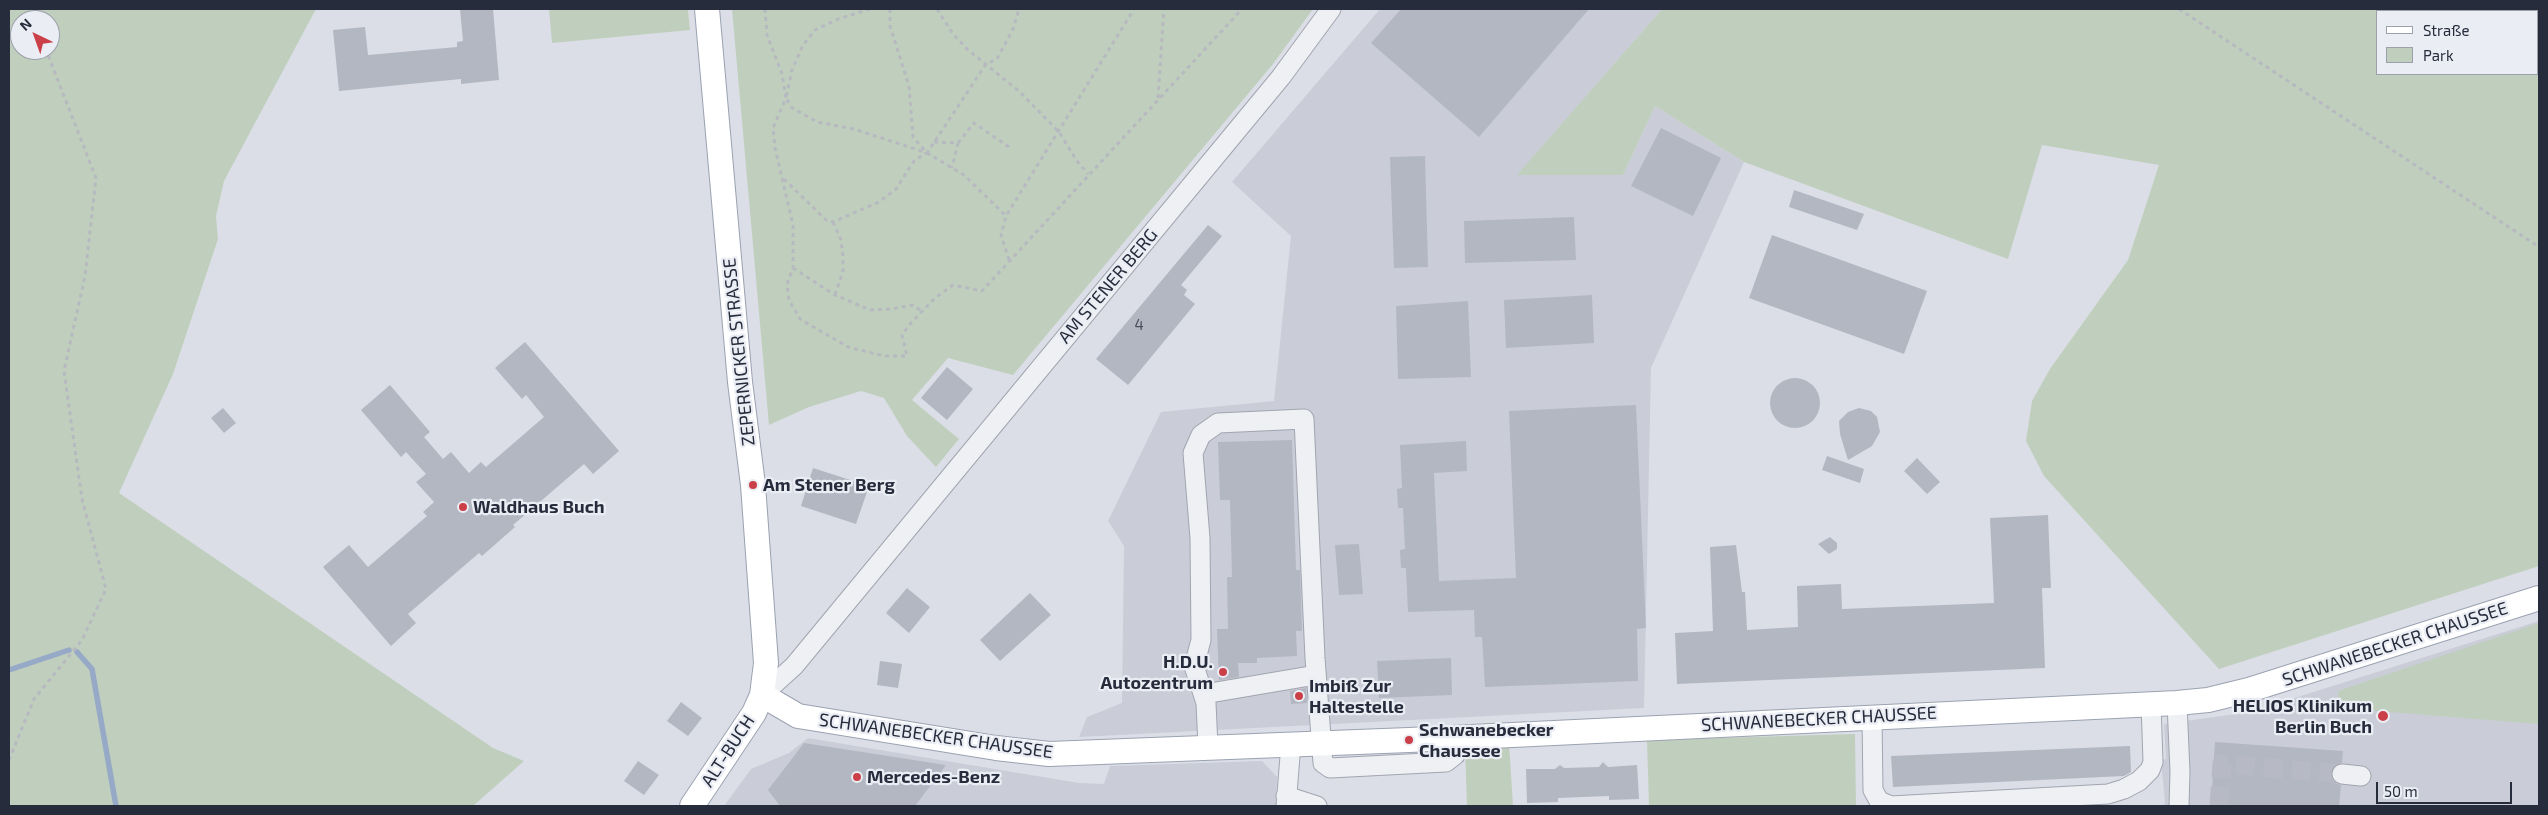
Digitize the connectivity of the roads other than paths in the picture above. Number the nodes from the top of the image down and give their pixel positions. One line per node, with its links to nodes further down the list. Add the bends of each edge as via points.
1 (706, 9): 6 (main road, ZEPERNICKER STRASSE, via 766,643)
2 (1331, 9): 6 (street, AM STENER BERG, via 1281,77 794,666)
3 (2539, 598): 7 (main road, SCHWANEBECKER CHAUSSEE, via 2249,690 2208,700)
4 (1316, 675): 5 (street); 5 (street, via 1304,420 1218,423 1201,435 1193,453 1200,538 1201,640 1194,666); 10 (street)
5 (1204, 694): 12 (street)
6 (762, 695): 12 (main road, SCHWANEBECKER CHAUSSEE, via 804,717 1031,753 1105,753); 16 (main road, ALT-BUCH, via 740,737)
7 (2177, 703): 8 (main road, SCHWANEBECKER CHAUSSEE); 18 (street)
8 (2151, 704): 9 (main road, SCHWANEBECKER CHAUSSEE); 9 (street, via 2153,762 2139,781 2124,789 2108,794 1891,806 1879,801 1873,790)
9 (1872, 717): 10 (main road, SCHWANEBECKER CHAUSSEE)
10 (1321, 743): 11 (main road, SCHWANEBECKER CHAUSSEE)
11 (1291, 744): 12 (main road, SCHWANEBECKER CHAUSSEE); 15 (street)
12 (1208, 747)
13 (2342, 774): 14 (street)
14 (2361, 776)
15 (1286, 801): 17 (street)
16 (692, 806)
17 (1317, 806)
18 (2179, 806)

